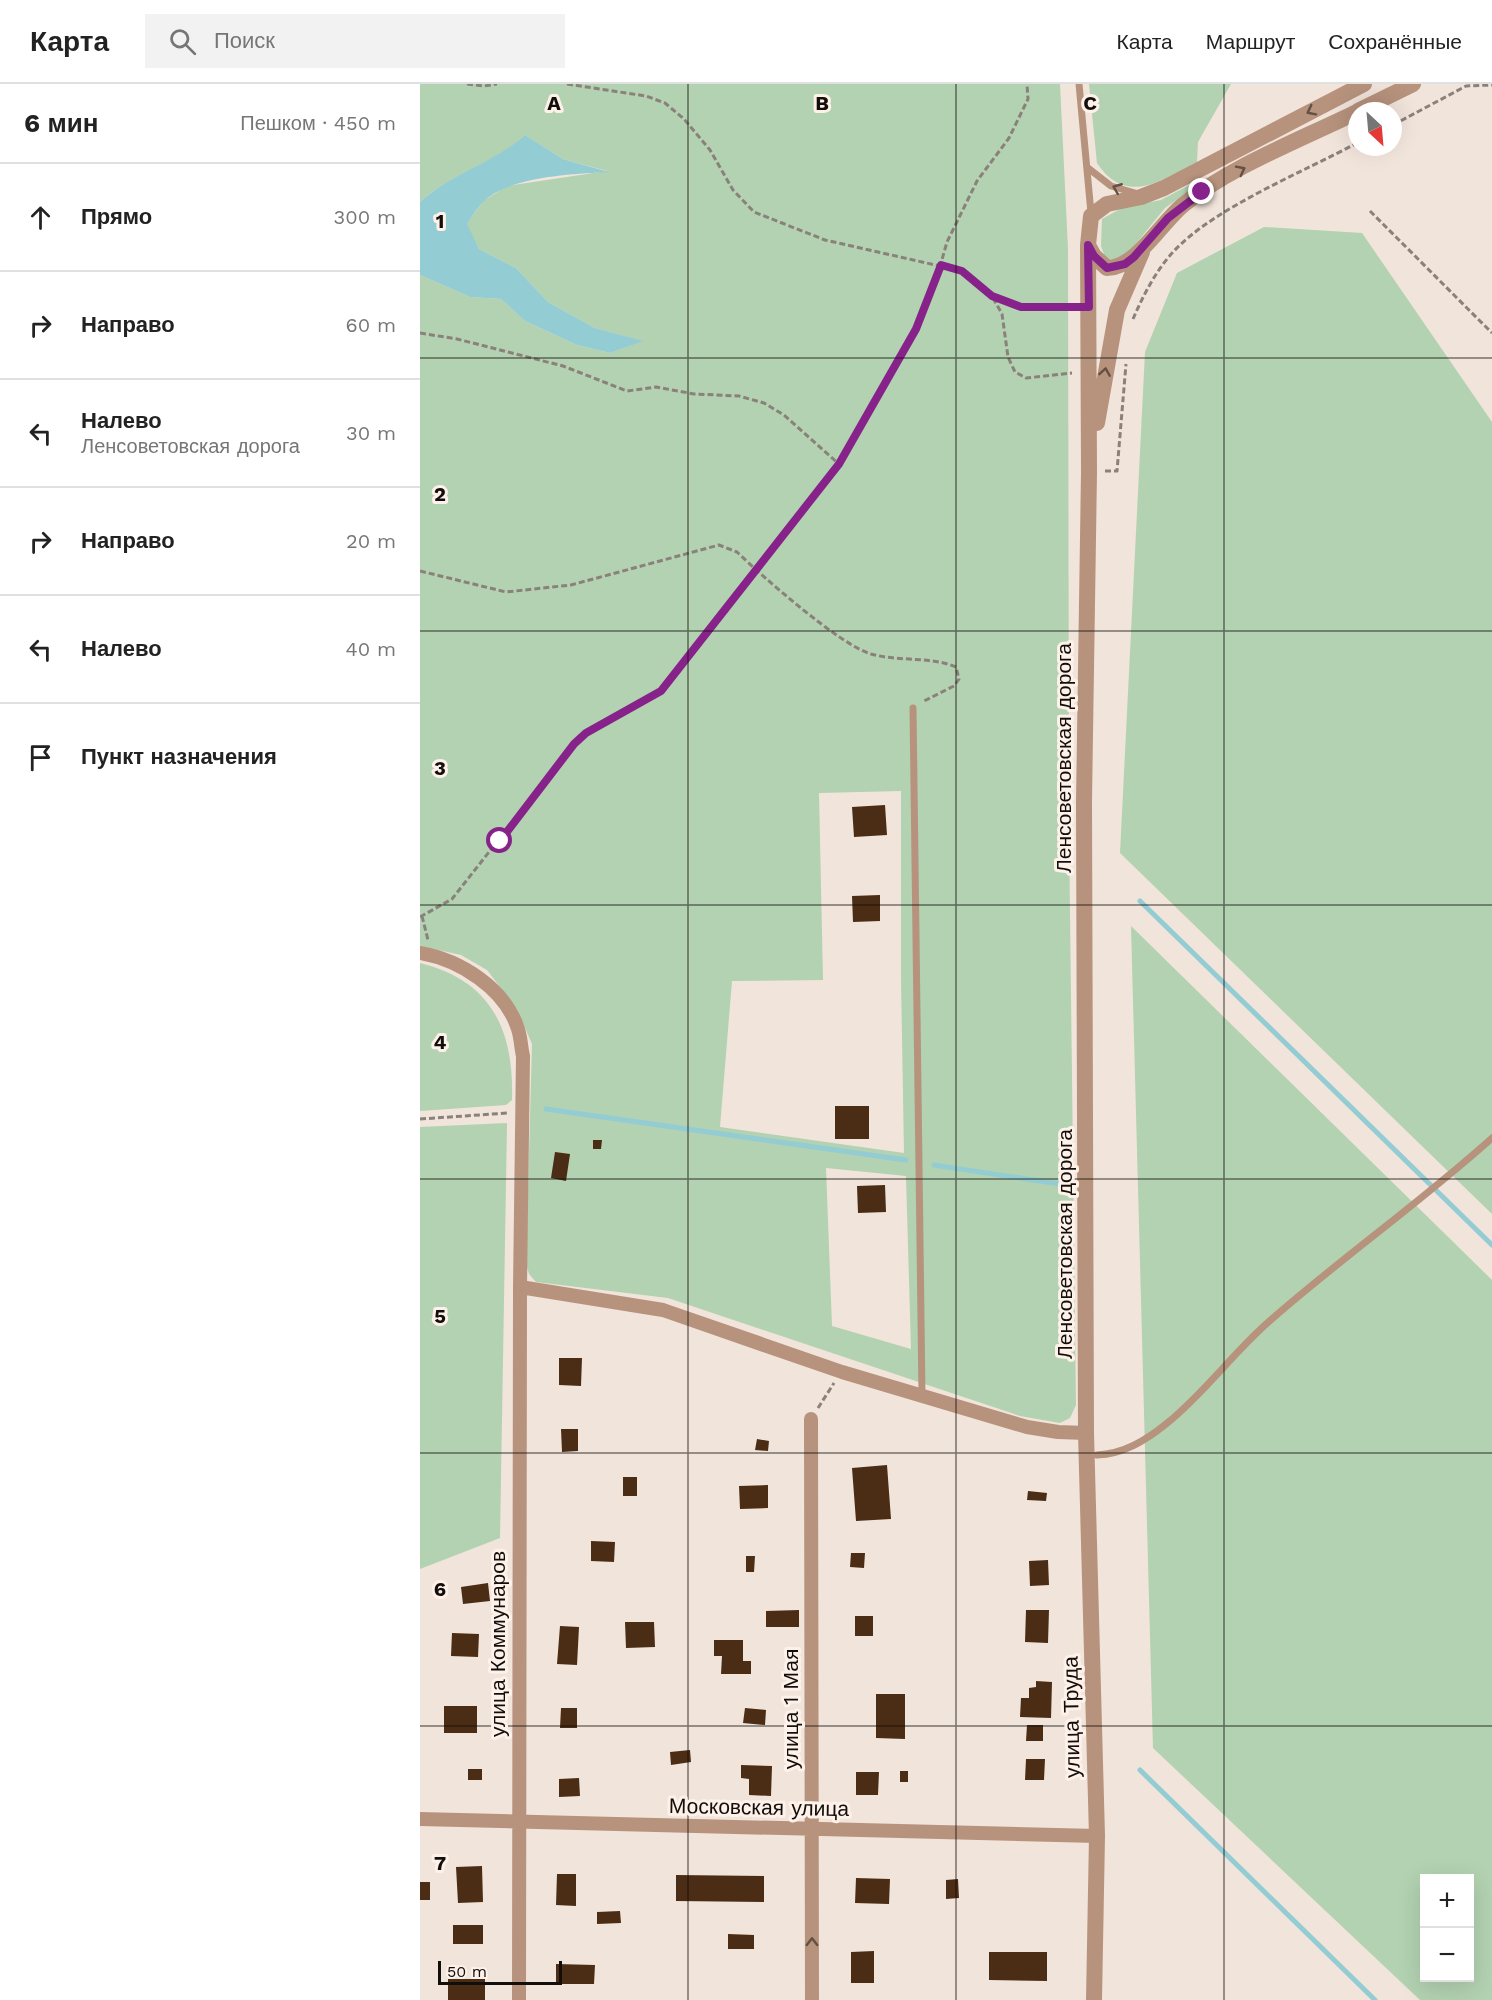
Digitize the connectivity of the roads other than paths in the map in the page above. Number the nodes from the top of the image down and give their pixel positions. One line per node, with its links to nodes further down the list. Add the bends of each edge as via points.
1 (1079, 84): 6 (lane, Ленсоветовская дорога)
2 (1364, 84): 7 (street, one-way to 7)
3 (1413, 84): 4 (street)
4 (1376, 102)
5 (1348, 116): 9 (street, one-way to 5, via 1168,218 1202,192)
6 (1088, 168): 7 (lane, one-way to 6, via 1111,186); 8 (lane, Ленсоветовская дорога)
7 (1151, 193): 8 (street, via 1107,204)
8 (1091, 216): 10 (street, Ленсоветовская дорога)
9 (1146, 244): 10 (street, via 1115,268 1101,263); 11 (street, one-way to 9, via 1117,310)
10 (1088, 245): 11 (street, Ленсоветовская дорога)
11 (1089, 472): 18 (street, Ленсоветовская дорога, via 1084,801)
12 (913, 708): 16 (lane)
13 (420, 953): 15 (street, улица Коммунаров, via 479,975 511,1013 518,1029 523,1056 524,1112)
14 (1492, 1138): 19 (lane, via 1271,1319 1167,1423 1140,1443 1114,1455)
15 (520, 1287): 16 (street, via 663,1310 842,1372); 21 (street, улица Коммунаров)
16 (922, 1395): 18 (street, via 1027,1427)
17 (812, 1418): 22 (street, улица 1 Мая)
18 (1086, 1433): 23 (street, улица Труда)
19 (1097, 1455)
20 (420, 1819): 21 (street, Московская улица)
21 (518, 1823): 22 (street, Московская улица); 24 (street, улица Коммунаров)
22 (812, 1829): 23 (street, Московская улица); 25 (street, улица 1 Мая, one-way to 22)
23 (1096, 1836): 26 (street, улица Труда)
24 (519, 2000)
25 (812, 2000)
26 (1094, 2000)

